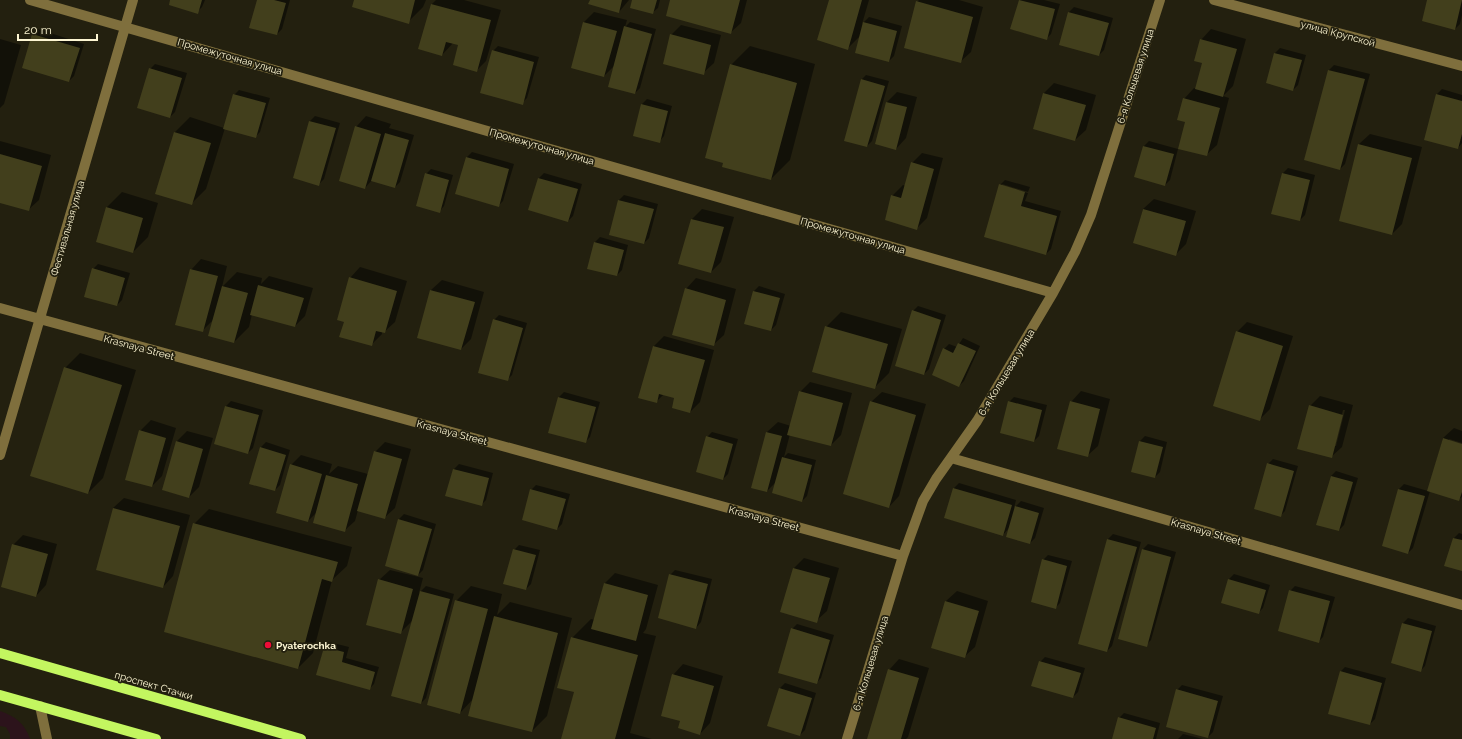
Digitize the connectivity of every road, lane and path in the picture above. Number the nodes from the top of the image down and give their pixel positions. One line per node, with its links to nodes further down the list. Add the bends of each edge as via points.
1 (30, 0): 5 (street, Промежуточная улица)
2 (134, 0): 5 (street, Фестивальная улица)
3 (1160, 0): 7 (street, 6-я Кольцевая улица, via 1091,214 1075,252)
4 (1214, 0): 6 (street, улица Крупской)
5 (126, 26): 7 (street, Промежуточная улица); 9 (street, Фестивальная улица)
6 (1462, 66)
7 (1053, 293): 11 (street, 6-я Кольцевая улица, via 977,421)
8 (0, 308): 9 (street, Krasnaya Street)
9 (40, 320): 10 (street, Фестивальная улица); 12 (street, Krasnaya Street)
10 (0, 455)
11 (951, 458): 12 (street, 6-я Кольцевая улица, via 923,501); 13 (street, Krasnaya Street)
12 (903, 556): 20 (street, 6-я Кольцевая улица)
13 (1462, 604)
14 (0, 653): 19 (main road, проспект Стачки)
15 (0, 695): 16 (main road)
16 (40, 706): 17 (street); 18 (main road)
17 (47, 739)
18 (156, 739)
19 (301, 739)
20 (847, 739)

